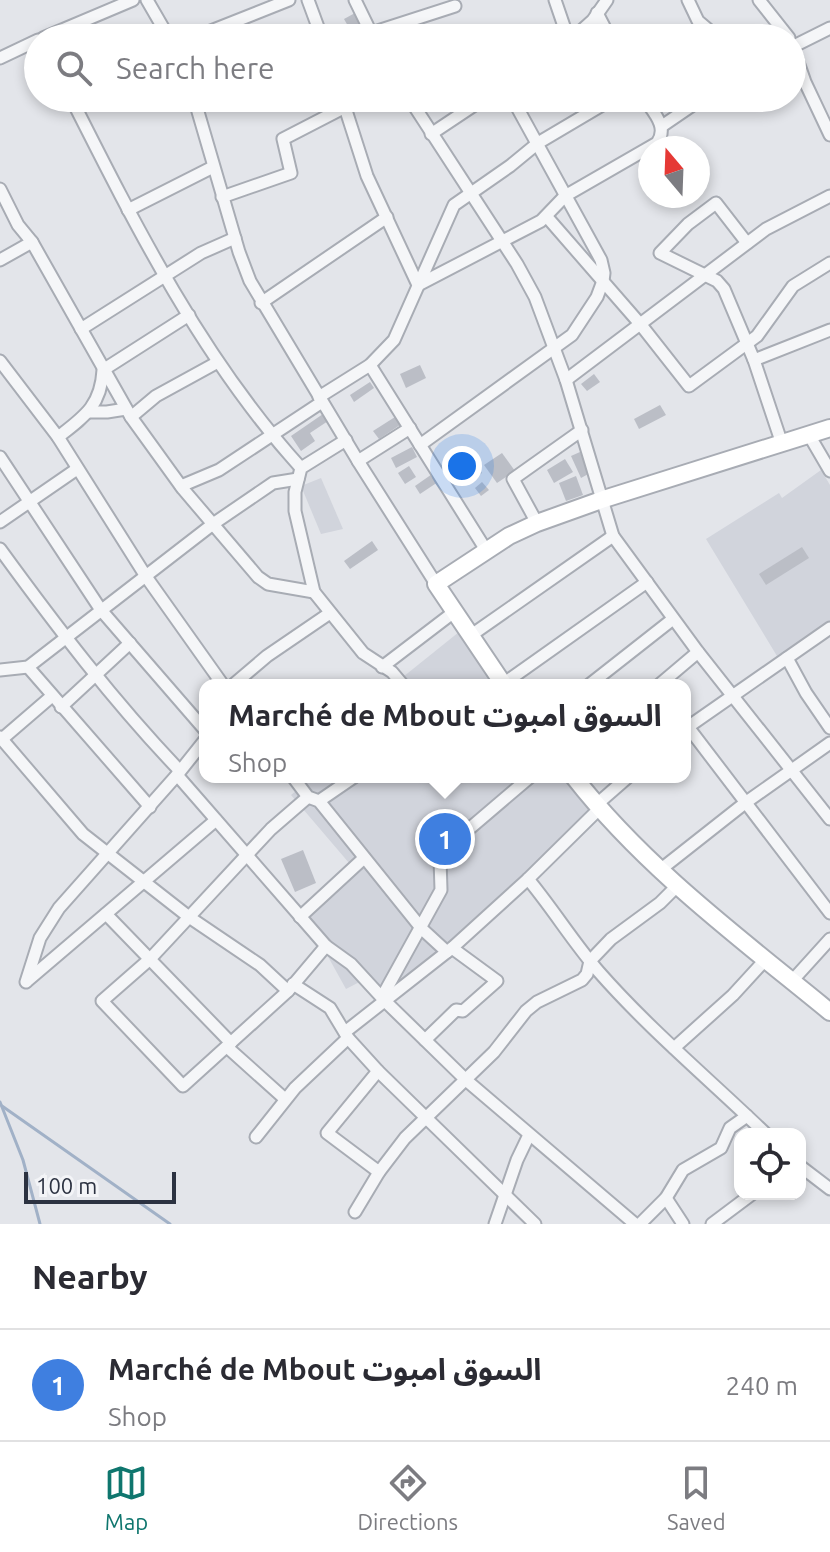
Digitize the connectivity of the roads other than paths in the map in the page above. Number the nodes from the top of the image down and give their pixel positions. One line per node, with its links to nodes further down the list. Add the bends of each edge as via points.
1 (133, 0): 11 (street)
2 (147, 0): 12 (street)
3 (308, 0): 14 (street)
4 (355, 0): 15 (street)
5 (555, 0): 17 (street)
6 (688, 0): 20 (street)
7 (759, 0): 21 (street)
8 (281, 1): 13 (street)
9 (602, 4): 18 (street); 19 (street)
10 (455, 6): 16 (street)
11 (76, 24)
12 (161, 24)
13 (226, 24)
14 (317, 24)
15 (366, 24)
16 (405, 24)
17 (565, 24)
18 (590, 24)
19 (607, 24)
20 (702, 24)
21 (778, 24)
22 (830, 28): 23 (street)
23 (806, 39)
24 (24, 47): 25 (street)
25 (0, 58)
26 (806, 84): 39 (street)
27 (78, 112): 47 (street)
28 (198, 112): 41 (street)
29 (328, 112): 46 (street, via 283,139 291,173)
30 (346, 112): 48 (street)
31 (418, 112): 38 (street)
32 (464, 112): 38 (street)
33 (520, 112): 40 (street)
34 (590, 112): 40 (street)
35 (653, 112): 37 (street)
36 (682, 112): 37 (street)
37 (662, 126): 44 (street, via 657,143)
38 (431, 134): 43 (street)
39 (830, 135)
40 (538, 143): 43 (street); 44 (street)
41 (213, 167): 46 (street); 47 (street)
42 (0, 189): 52 (street)
43 (470, 194): 51 (street); 59 (street, via 450,210)
44 (565, 196): 49 (street); 58 (street, via 601,260)
45 (830, 196): 53 (street)
46 (222, 197): 50 (street)
47 (128, 210): 56 (street)
48 (387, 217): 59 (street); 60 (street)
49 (547, 217): 51 (street); 58 (street)
50 (235, 238): 56 (street); 60 (street)
51 (501, 241): 59 (street); 66 (street, via 535,297)
52 (32, 242): 54 (street); 63 (street)
53 (747, 243): 57 (street); 57 (street, via 716,203 660,253)
54 (0, 260)
55 (830, 263): 65 (street, via 793,286)
56 (165, 275): 61 (street); 63 (street)
57 (707, 276): 62 (street); 65 (street, via 729,297)
58 (603, 281): 62 (street); 66 (street, via 572,335)
59 (418, 285): 70 (street, via 394,340)
60 (261, 303): 73 (street)
61 (189, 315): 69 (street); 71 (street)
62 (641, 325): 65 (street, via 689,386); 72 (street)
63 (81, 329): 71 (street)
64 (830, 330): 67 (street)
65 (748, 343): 67 (street)
66 (555, 349): 72 (street); 84 (street)
67 (754, 360): 83 (street)
68 (0, 361): 81 (street)
69 (218, 362): 75 (street); 79 (street)
70 (370, 365): 73 (street); 76 (street)
71 (103, 370): 74 (street); 75 (street)
72 (566, 380): 78 (street)
73 (320, 400): 79 (street); 82 (street)
74 (90, 412): 75 (street); 81 (street)
75 (128, 413): 90 (street)
76 (410, 428): 84 (street); 86 (street)
77 (830, 428): 80 (main road)
78 (582, 430): 91 (street); 94 (street, via 513,479)
79 (271, 435): 89 (street); 90 (street, via 219,470)
80 (809, 435): 83 (main road); 88 (street)
81 (58, 437): 87 (street)
82 (346, 440): 86 (street); 89 (street)
83 (782, 444): 91 (main road)
84 (420, 445): 98 (street)
85 (0, 457): 92 (street)
86 (358, 461): 101 (street)
87 (77, 469): 92 (street); 99 (street)
88 (830, 471)
89 (299, 473): 95 (street, via 273,483); 102 (street, via 295,511)
90 (181, 486): 95 (street)
91 (604, 499): 94 (main road); 96 (street)
92 (30, 501): 93 (street); 103 (street)
93 (0, 522)
94 (537, 523): 98 (main road)
95 (213, 524): 99 (street); 102 (street, via 268,584)
96 (613, 536): 100 (street); 108 (street)
97 (0, 549): 109 (street)
98 (486, 550): 101 (main road)
99 (147, 578): 103 (street); 117 (street)
100 (647, 582): 106 (street); 121 (street)
101 (436, 584): 104 (main road)
102 (314, 592): 105 (street)
103 (101, 610): 109 (street); 110 (street)
104 (454, 612): 108 (main road); 114 (street)
105 (330, 613): 114 (street); 118 (street)
106 (673, 619): 111 (street); 122 (street)
107 (830, 628): 112 (street)
108 (470, 636): 120 (main road)
109 (66, 638): 113 (street); 116 (street)
110 (130, 643): 116 (street); 127 (street)
111 (698, 652): 123 (street); 124 (street)
112 (787, 658): 124 (street); 129 (street)
113 (28, 667): 115 (street); 125 (street)
114 (382, 667): 119 (street)
115 (0, 670)
116 (96, 674): 126 (street); 135 (street)
117 (219, 679)
118 (240, 679)
119 (398, 679)
120 (496, 679)
121 (504, 679)
122 (597, 679)
123 (666, 679)
124 (734, 695): 128 (street); 134 (street)
125 (52, 696): 126 (street); 131 (street)
126 (61, 707): 143 (street)
127 (199, 723)
128 (691, 723)
129 (830, 728)
130 (691, 733): 142 (street)
131 (1, 738): 147 (street, via 75,826)
132 (830, 743): 134 (street)
133 (199, 748): 135 (street)
134 (792, 770): 142 (street); 145 (street)
135 (179, 773): 143 (street); 146 (street)
136 (299, 783): 141 (street)
137 (343, 783): 141 (street)
138 (523, 783): 158 (street, via 442,852 441,890)
139 (579, 783): 144 (main road)
140 (622, 783): 144 (street)
141 (314, 799): 148 (street); 149 (street)
142 (745, 803): 150 (street); 154 (street)
143 (150, 807): 147 (street)
144 (598, 807): 150 (main road); 151 (street)
145 (830, 819)
146 (216, 820): 148 (street); 152 (street)
147 (108, 854): 152 (street); 155 (street, via 48,924 26,982)
148 (246, 856): 156 (street); 157 (street)
149 (364, 858): 157 (street); 158 (street)
150 (660, 870): 153 (main road)
151 (528, 879): 161 (street); 164 (street)
152 (142, 882): 155 (street); 156 (street)
153 (678, 885): 163 (main road); 164 (street)
154 (830, 913)
155 (106, 914): 162 (street)
156 (189, 917): 162 (street); 166 (street)
157 (300, 917): 160 (street)
158 (422, 929): 161 (street); 167 (street)
159 (830, 939): 165 (street)
160 (326, 946): 166 (street); 167 (street)
161 (450, 950): 167 (street); 170 (street, via 497,981)
162 (150, 959): 171 (street); 171 (street, via 102,1001 183,1086)
163 (766, 959): 165 (main road); 172 (street)
164 (590, 961): 172 (street); 174 (street, via 582,980 532,1006)
165 (792, 981): 168 (main road)
166 (290, 987): 169 (street, via 330,1008); 171 (street)
167 (383, 999): 169 (street); 170 (street)
168 (830, 1012)
169 (346, 1035): 173 (street); 175 (street)
170 (425, 1040): 174 (street)
171 (229, 1045): 175 (street)
172 (674, 1048): 176 (street)
173 (378, 1071): 177 (street); 182 (street, via 327,1133)
174 (466, 1080): 177 (street); 179 (street)
175 (285, 1099): 180 (street)
176 (747, 1116): 178 (street); 185 (street, via 730,1128 721,1148 683,1170)
177 (427, 1117): 182 (street); 184 (street)
178 (760, 1128)
179 (529, 1135): 184 (street); 190 (street)
180 (256, 1137)
181 (806, 1171): 183 (street)
182 (379, 1172): 187 (street)
183 (830, 1189)
184 (505, 1195): 188 (street); 189 (street)
185 (666, 1198): 190 (street); 191 (street)
186 (744, 1200): 192 (street)
187 (355, 1212)
188 (495, 1224)
189 (535, 1224)
190 (638, 1224)
191 (683, 1224)
192 (712, 1224)

